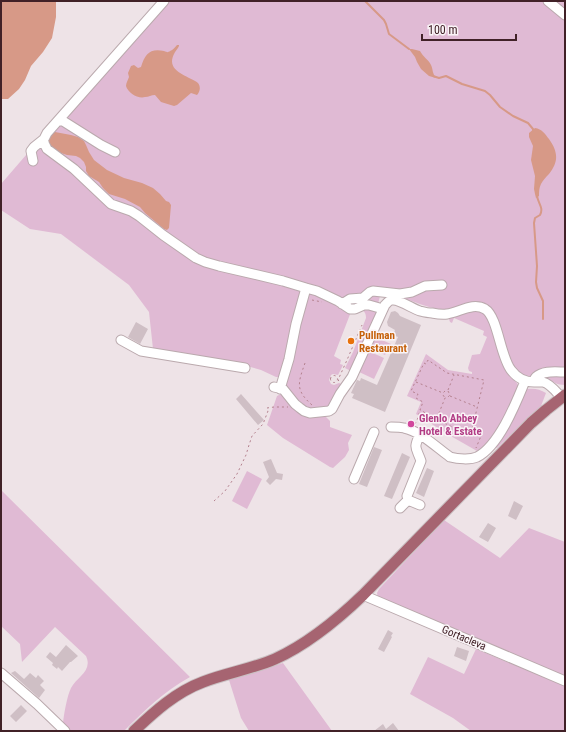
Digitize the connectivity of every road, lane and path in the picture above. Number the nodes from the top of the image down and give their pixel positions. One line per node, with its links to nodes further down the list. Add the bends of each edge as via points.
1 (164, 1): 4 (street)
2 (548, 1): 3 (street)
3 (565, 15)
4 (58, 121): 5 (street); 6 (street, via 63,121)
5 (44, 139): 7 (street, via 31,151); 9 (street, via 47,149 74,169 111,204 139,216 196,258)
6 (116, 152)
7 (33, 161)
8 (442, 285): 11 (street, via 425,286 400,294 374,291 363,298)
9 (306, 288): 11 (street); 12 (street)
10 (323, 302): 12 (path, via 313,300)
11 (342, 304): 13 (street, via 355,309 370,304)
12 (301, 307): 22 (street, via 289,359 277,388 283,389 295,404 310,413 332,409)
13 (383, 309): 20 (street, via 392,300 420,311 440,314 482,307 490,313 510,370 516,376); 22 (street)
14 (362, 325): 22 (path, via 338,380)
15 (121, 340): 17 (street, via 141,351)
16 (305, 363): 28 (path, via 300,380 301,394)
17 (245, 368)
18 (565, 372): 20 (street, via 541,374)
19 (454, 374): 21 (path, via 447,373 428,360); 23 (path); 29 (path, via 484,380)
20 (529, 381): 26 (street, via 548,384); 37 (street, via 498,437 484,452)
21 (415, 382): 24 (path); 31 (path, via 411,391 418,394 416,398 423,402)
22 (347, 385)
23 (448, 391): 24 (path); 25 (path)
24 (443, 393): 27 (path)
25 (450, 396): 27 (path); 29 (path)
26 (563, 397): 43 (main road, via 522,431)
27 (445, 398): 32 (path)
28 (312, 404)
29 (477, 407): 36 (path)
30 (267, 408): 40 (path, via 263,424 252,436 237,474 226,491)
31 (420, 410): 32 (path); 35 (path)
32 (437, 419): 36 (path)
33 (391, 427): 35 (street)
34 (374, 432): 38 (street)
35 (416, 432): 37 (street, via 450,456 459,459); 39 (street, via 415,448 421,461 407,496)
36 (471, 433): 37 (path, via 481,436)
37 (474, 458)
38 (354, 479)
39 (408, 500): 41 (street); 42 (street)
40 (214, 501)
41 (420, 505)
42 (400, 508)
43 (363, 595): 45 (street, Gortacleva); 47 (main road, via 309,640 274,659 189,688 165,704)
44 (1, 673): 46 (street)
45 (565, 681)
46 (65, 731)
47 (134, 731)

